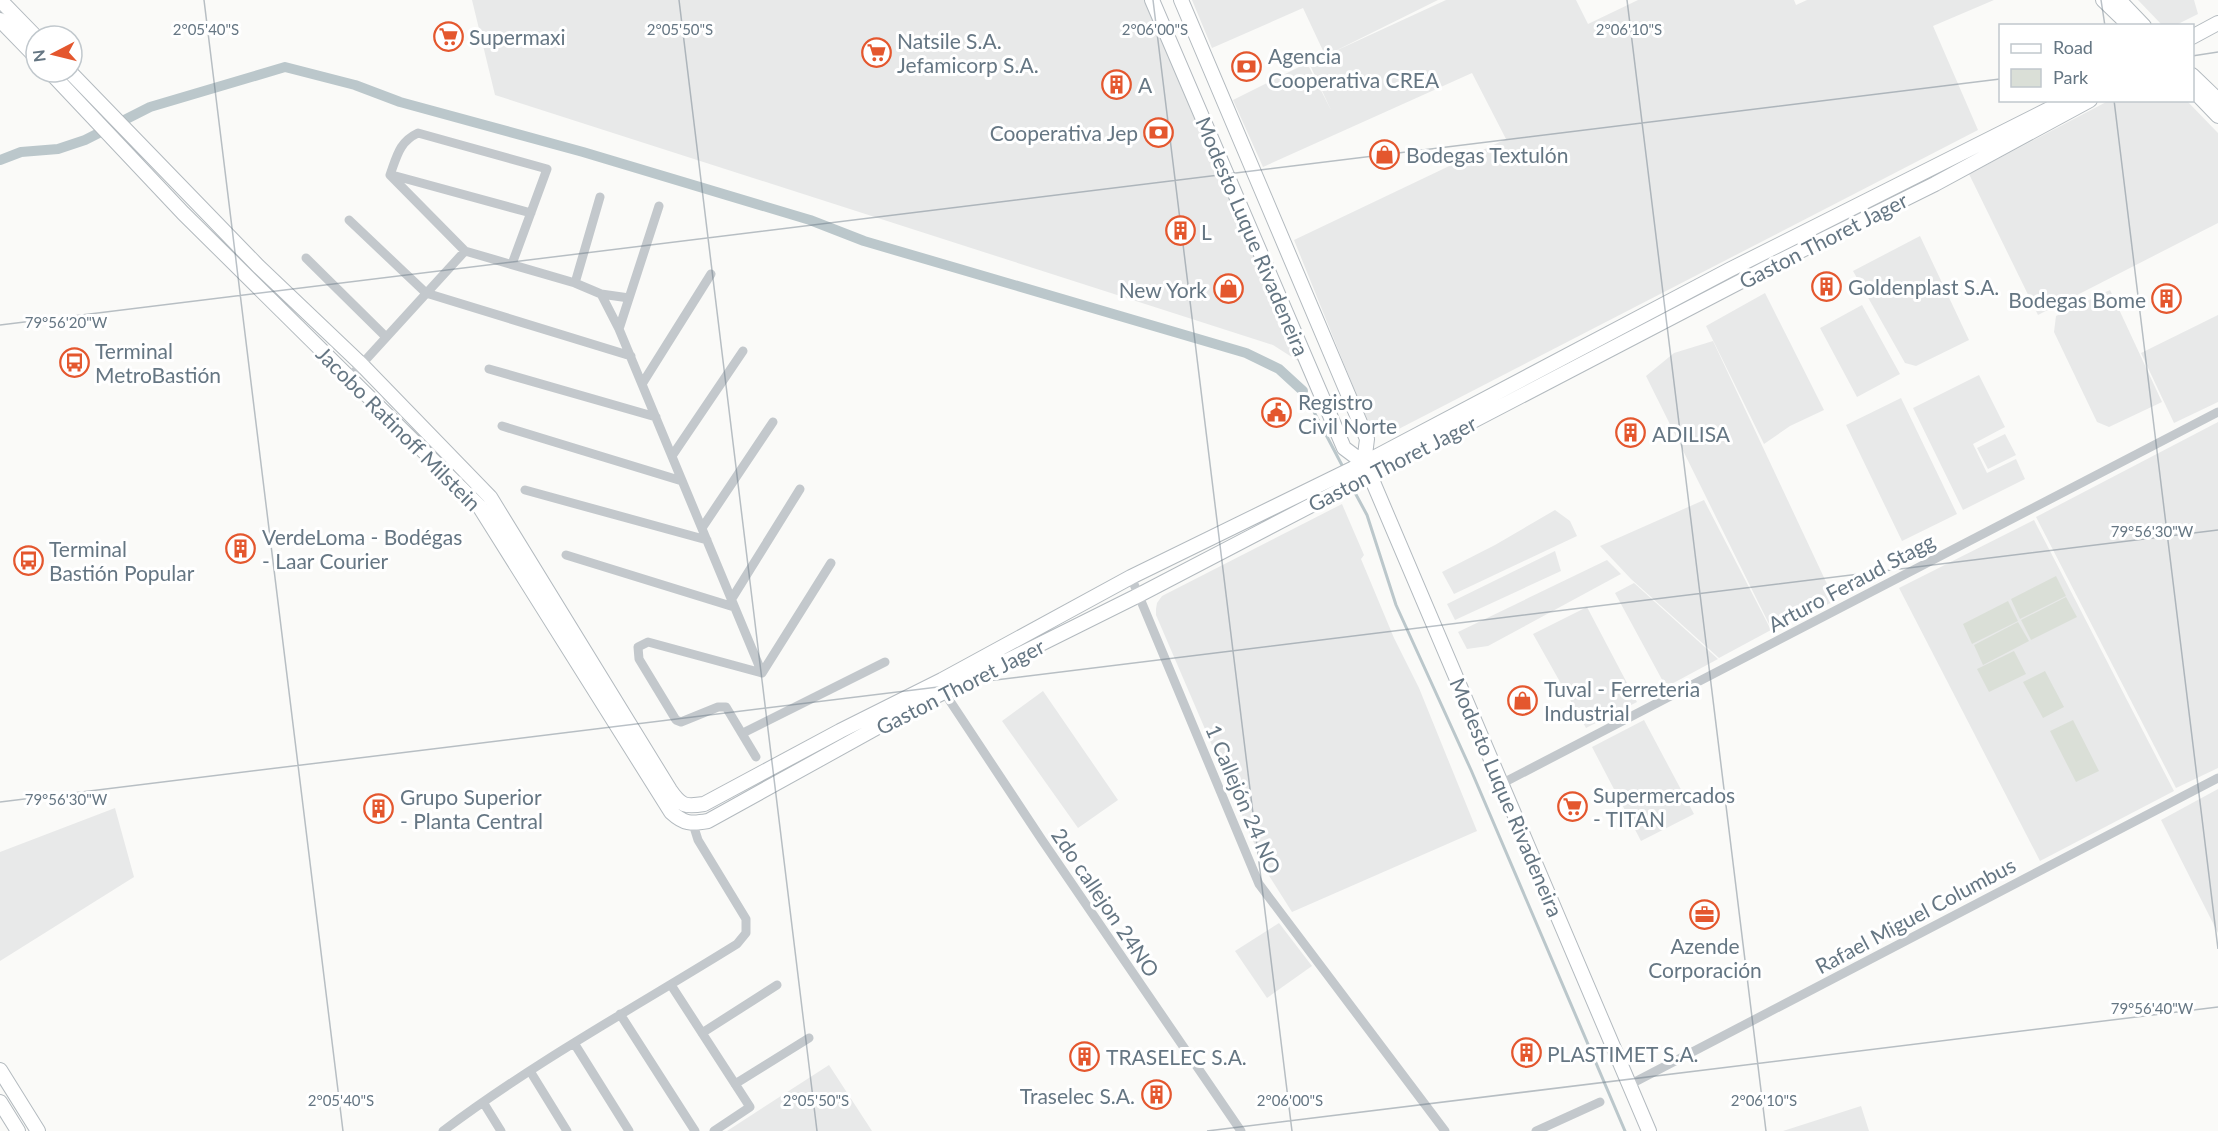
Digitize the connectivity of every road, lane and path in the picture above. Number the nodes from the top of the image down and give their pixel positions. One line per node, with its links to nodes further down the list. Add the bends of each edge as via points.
1 (0, 0): 10 (street)
2 (1152, 0): 49 (street, Modesto Luque Rivadeneira, via 1344,448)
3 (1181, 0): 49 (street, Modesto Luque Rivadeneira, via 1366,439)
4 (2103, 0): 8 (street)
5 (2119, 0): 9 (street)
6 (0, 20): 13 (street)
7 (2218, 23): 12 (street)
8 (2128, 24)
9 (2142, 24)
10 (24, 25)
11 (2218, 33): 14 (street)
12 (2194, 36)
13 (24, 45)
14 (2194, 45)
15 (2194, 76): 19 (street)
16 (61, 84): 42 (street, Jacobo Ratinoff Milstein, via 183,213)
17 (82, 84): 40 (street, Jacobo Ratinoff Milstein, via 258,266)
18 (2194, 90): 22 (street)
19 (2218, 100)
20 (2063, 102): 49 (street, Gaston Thoret Jager, via 1730,270)
21 (2086, 102): 49 (street, Gaston Thoret Jager, via 1935,184)
22 (2218, 116)
23 (390, 175): 26 (street); 26 (street, via 400,146 418,133 547,169); 28 (street)
24 (600, 197): 32 (street)
25 (659, 206): 35 (street)
26 (531, 213): 30 (street)
27 (349, 220): 33 (street)
28 (465, 251): 30 (street); 33 (street)
29 (306, 258): 37 (street)
30 (512, 264): 32 (street)
31 (711, 274): 43 (street)
32 (575, 283): 34 (street)
33 (426, 293): 37 (street); 39 (street)
34 (601, 294): 35 (street); 36 (street)
35 (629, 298): 36 (street)
36 (619, 329): 39 (street)
37 (386, 337): 40 (street)
38 (743, 351): 48 (street)
39 (631, 356): 43 (street)
40 (362, 364): 42 (street); 61 (street, Jacobo Ratinoff Milstein, via 490,497)
41 (489, 369): 45 (street)
42 (350, 377): 61 (street, Jacobo Ratinoff Milstein, via 479,506)
43 (642, 384): 45 (street)
44 (2218, 412): 69 (street, Arturo Feraud Stagg)
45 (656, 417): 48 (street)
46 (772, 422): 53 (street)
47 (502, 426): 50 (street)
48 (672, 456): 50 (street)
49 (1367, 469): 57 (street, Gaston Thoret Jager); 58 (street, Gaston Thoret Jager); 69 (street, Modesto Luque Rivadeneira)
50 (682, 481): 53 (street)
51 (800, 489): 59 (street)
52 (525, 490): 54 (street)
53 (702, 528): 54 (street)
54 (707, 540): 59 (street)
55 (566, 555): 59 (street)
56 (831, 563): 62 (street)
57 (1131, 577): 58 (street, 1 Callejón 24 NO); 64 (street, Gaston Thoret Jager, via 942,681)
58 (1139, 595): 63 (street, Gaston Thoret Jager); 94 (street, 1 Callejón 24 NO, via 1258,884)
59 (733, 603): 62 (street)
60 (885, 662): 65 (street)
61 (587, 666): 70 (street, Jacobo Ratinoff Milstein, via 678,802); 71 (street, Jacobo Ratinoff Milstein, via 671,812 681,822)
62 (762, 673): 65 (street, via 648,642 638,647 639,659 676,720 681,722 726,707)
63 (944, 692): 66 (street, Gaston Thoret Jager); 93 (street, 2do callejon 24NO)
64 (840, 731): 66 (street); 70 (street, Gaston Thoret Jager, via 704,804)
65 (743, 733): 67 (street)
66 (848, 745): 71 (street, Gaston Thoret Jager, via 708,821)
67 (756, 757)
68 (2218, 778): 81 (street, Rafael Miguel Columbus)
69 (1501, 784): 81 (street, Modesto Luque Rivadeneira)
70 (688, 807)
71 (693, 824): 72 (street, via 698,840 746,919 746,933 737,944)
72 (671, 985): 74 (street); 75 (street)
73 (777, 985): 75 (street)
74 (620, 1014): 77 (street); 91 (street)
75 (702, 1033): 80 (street)
76 (809, 1038): 80 (street)
77 (574, 1043): 79 (street); 90 (street)
78 (0, 1070): 86 (street)
79 (530, 1071): 83 (street); 89 (street)
80 (735, 1084): 92 (street, via 750,1107)
81 (1629, 1085): 96 (street, Modesto Luque Rivadeneira)
82 (0, 1102): 85 (street)
83 (483, 1102): 87 (street); 88 (street)
84 (1600, 1102): 95 (street)
85 (18, 1131)
86 (38, 1131)
87 (443, 1131)
88 (501, 1131)
89 (567, 1131)
90 (629, 1131)
91 (695, 1131)
92 (714, 1131)
93 (1241, 1131)
94 (1445, 1131)
95 (1536, 1131)
96 (1649, 1131)

